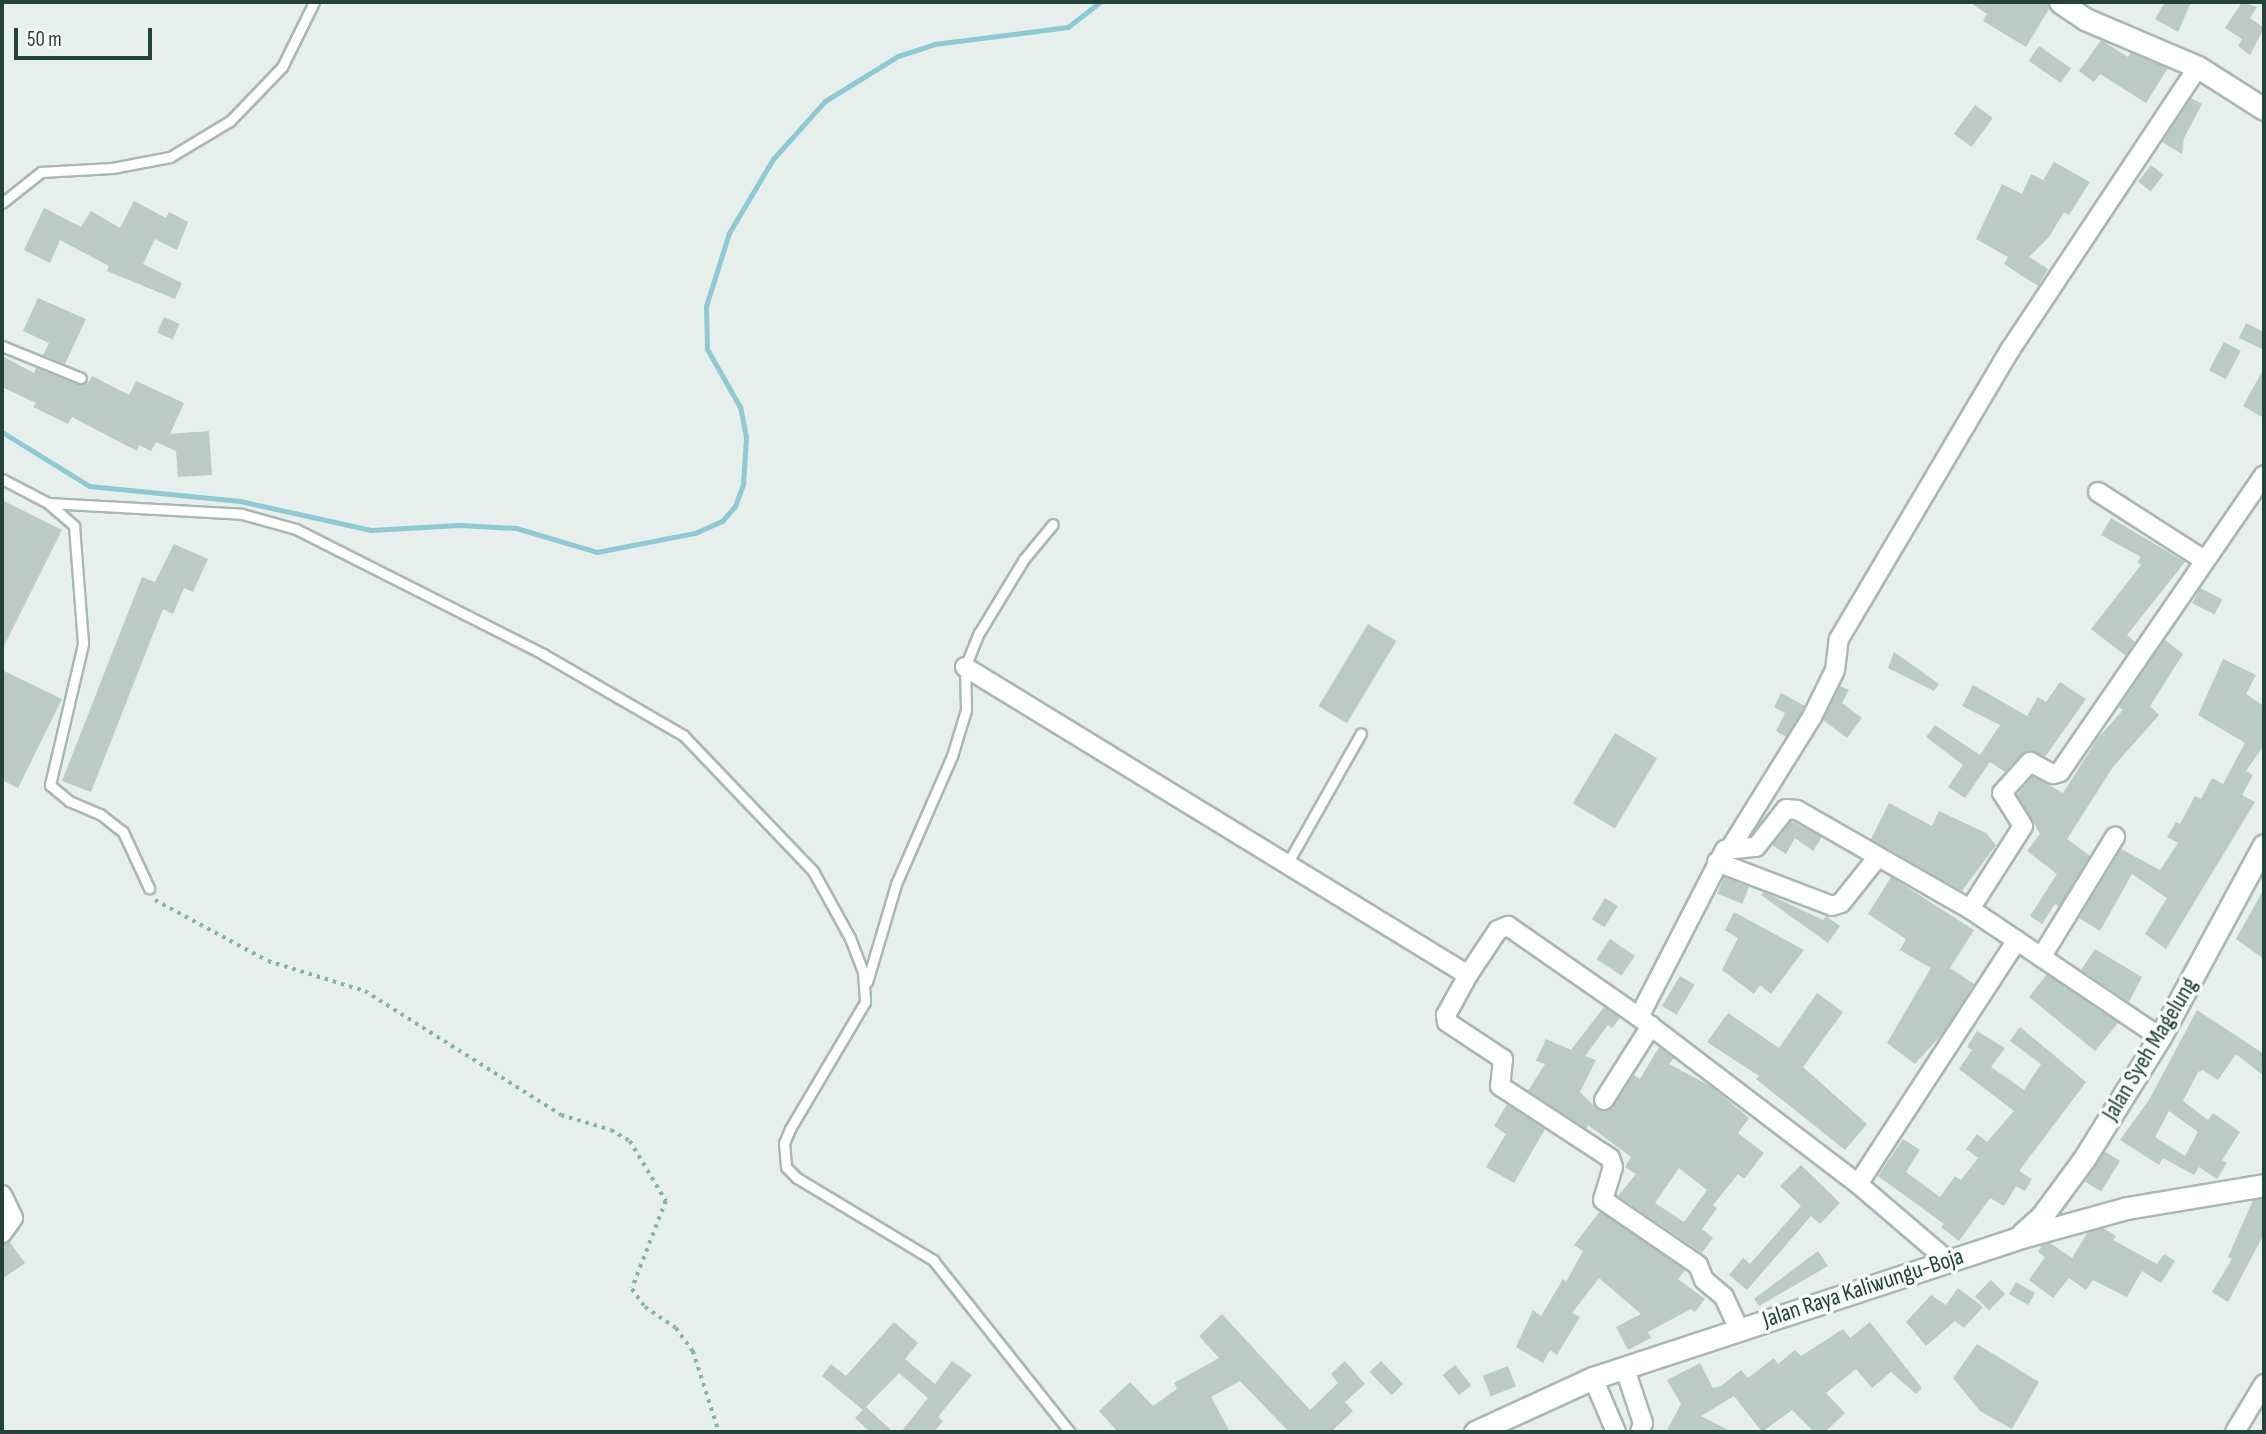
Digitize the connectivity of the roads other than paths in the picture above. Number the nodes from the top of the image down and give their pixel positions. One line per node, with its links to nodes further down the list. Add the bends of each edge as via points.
1 (314, 2): 5 (lane, via 282,67 230,121 170,157 111,168 41,172)
2 (2060, 2): 3 (main road, via 2085,19)
3 (2198, 67): 4 (main road); 18 (street, via 2010,350 1839,639 1835,670 1812,717)
4 (2264, 109)
5 (2, 203)
6 (2, 345): 7 (lane)
7 (81, 378)
8 (2264, 475): 13 (street)
9 (2, 479): 11 (lane)
10 (2098, 492): 13 (street)
11 (48, 503): 22 (lane, via 74,526 83,644 50,785 69,802 100,814 123,832); 27 (lane, via 242,514 296,530 650,713 683,735 813,871 850,938)
12 (1053, 524): 14 (lane, via 996,604)
13 (2204, 560): 23 (street, via 2060,772 2053,774 2030,762 2002,793 2023,826)
14 (965, 667): 21 (street); 27 (lane, via 966,709 952,756 896,884)
15 (1361, 733): 21 (lane)
16 (2115, 837): 25 (street)
17 (2264, 845): 29 (main road, Jalan Syeh Magelung)
18 (1731, 847): 19 (street, via 1756,847 1786,809 1792,808); 20 (street)
19 (1877, 858): 20 (street, via 1840,903 1832,906); 23 (street)
20 (1717, 862): 28 (street)
21 (1287, 864): 26 (street)
22 (149, 888)
23 (1970, 909): 24 (street)
24 (2017, 940): 25 (street); 31 (street)
25 (2042, 956): 29 (street)
26 (1468, 975): 28 (street, via 1498,930 1508,926); 37 (street, via 1446,1015 1447,1022 1505,1061 1500,1086 1610,1158 1614,1167 1603,1200 1698,1265 1704,1280 1726,1299)
27 (865, 987): 41 (lane, via 857,1017 790,1129 784,1143 786,1167 933,1260)
28 (1645, 1021): 30 (street); 31 (street)
29 (2160, 1037): 35 (main road, Jalan Syeh Magelung, via 2084,1159 2042,1216)
30 (1604, 1100)
31 (1858, 1184): 36 (street)
32 (2264, 1185): 35 (main road, Jalan Raya Kaliwungu-Boja, via 2127,1208)
33 (2, 1195): 34 (street, via 13,1218)
34 (2, 1233)
35 (2015, 1239): 36 (main road, Jalan Raya Kaliwungu-Boja)
36 (1947, 1260): 37 (main road, Jalan Raya Kaliwungu-Boja)
37 (1739, 1329): 38 (main road, Jalan Raya Kaliwungu-Boja)
38 (1625, 1368): 39 (main road, Jalan Raya Kaliwungu-Boja); 44 (street, via 1643,1423)
39 (1593, 1378): 42 (main road, Jalan Raya Kaliwungu-Boja); 43 (street)
40 (2264, 1384): 45 (street)
41 (1070, 1432)
42 (1475, 1432)
43 (1616, 1432)
44 (1640, 1432)
45 (2235, 1432)

